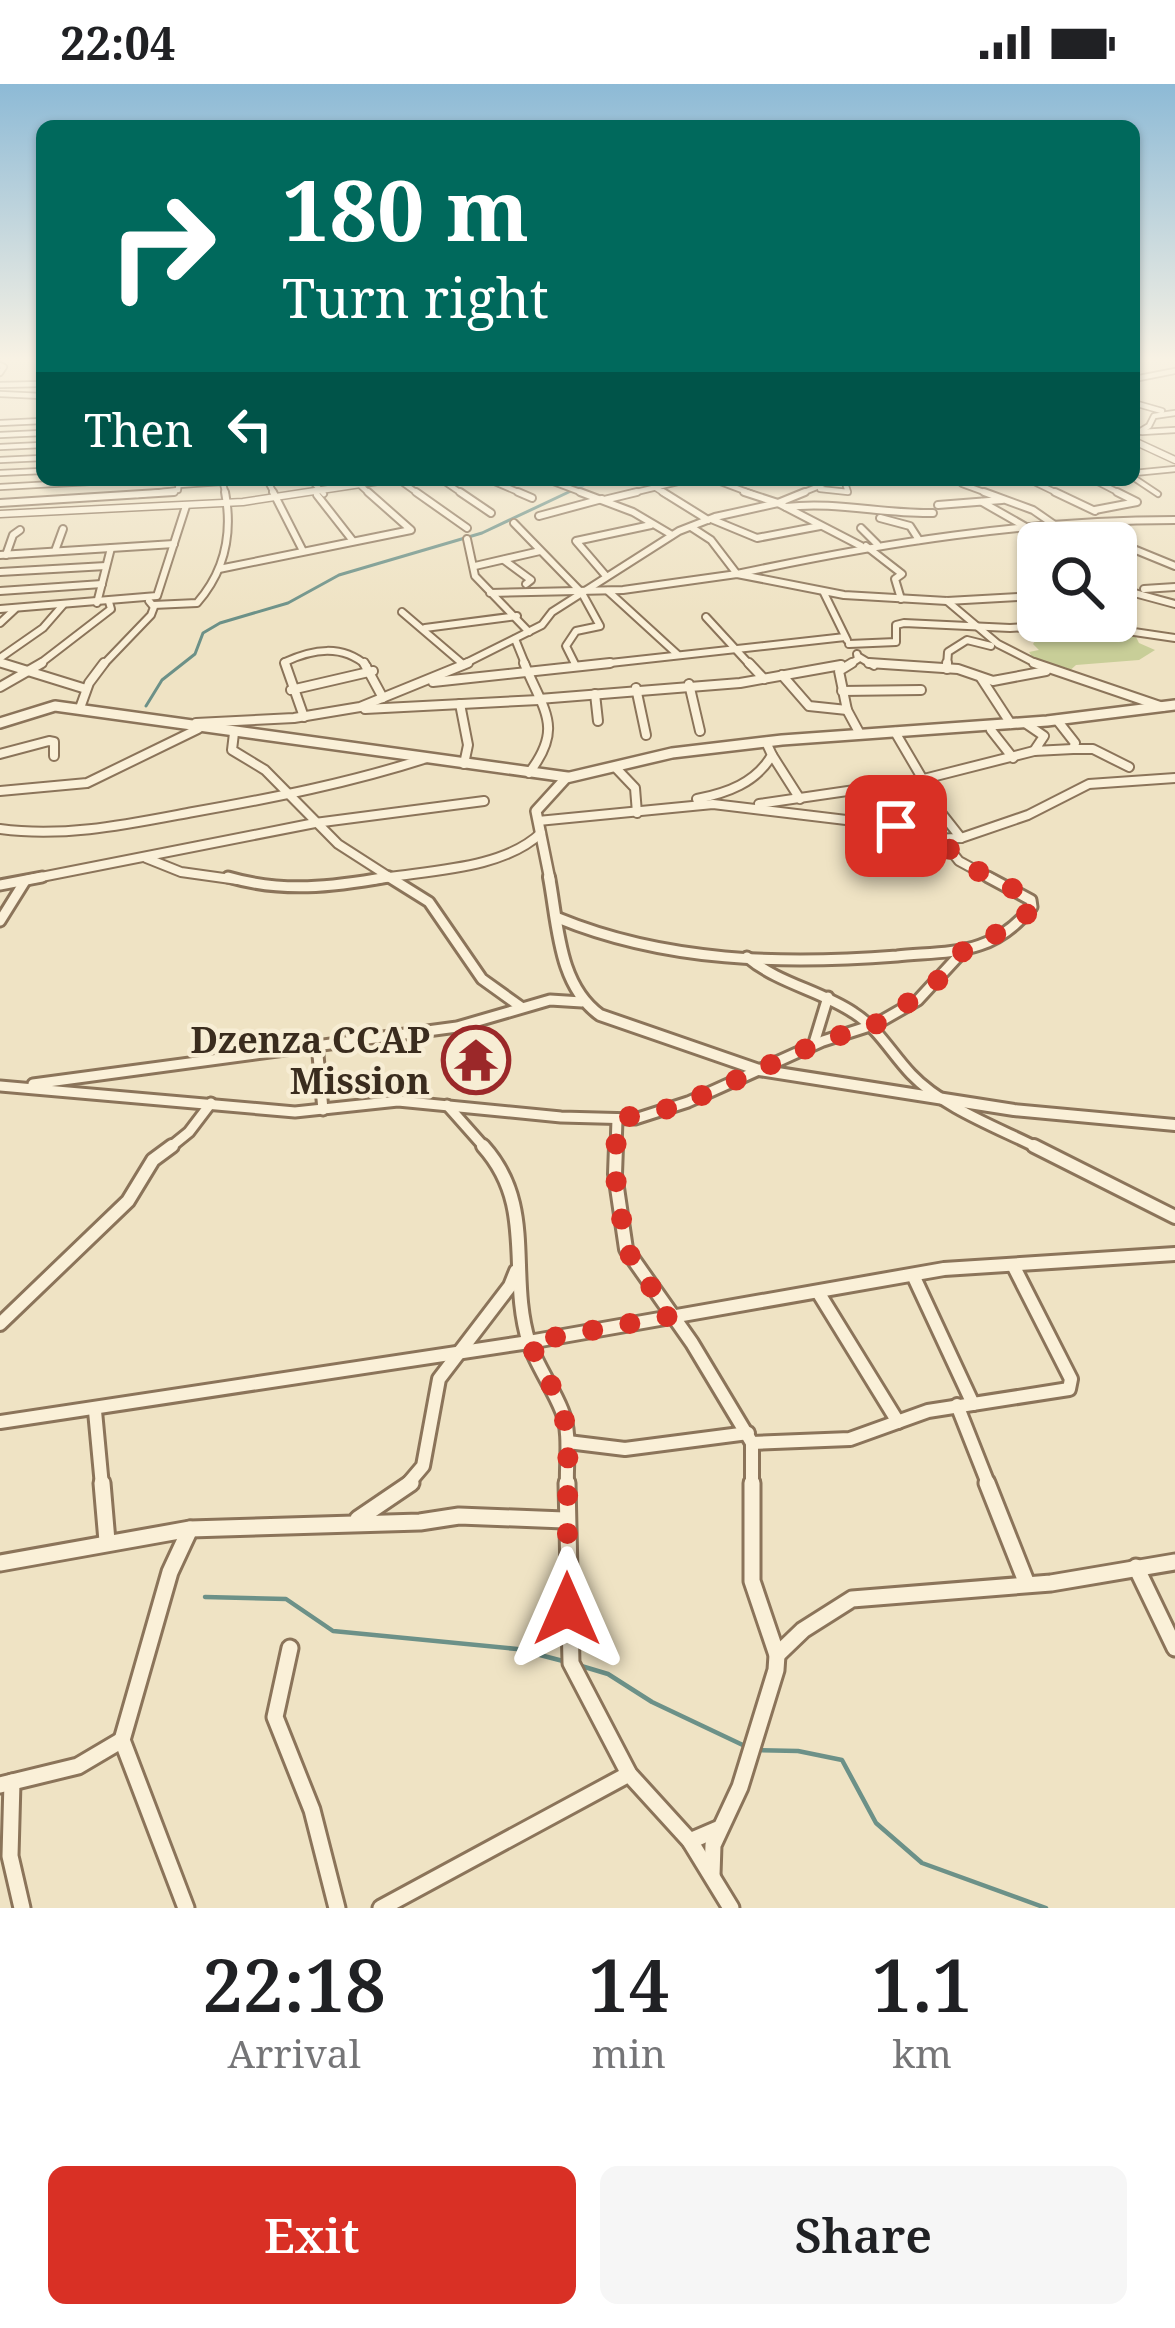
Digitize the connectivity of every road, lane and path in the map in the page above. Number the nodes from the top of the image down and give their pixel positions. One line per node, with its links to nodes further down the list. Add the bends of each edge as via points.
1 (1144, 443): 6 (street)
2 (36, 445): 3 (street)
3 (0, 447)
4 (36, 458): 5 (street)
5 (0, 460)
6 (1175, 460)
7 (1175, 469): 10 (street)
8 (36, 471): 9 (street)
9 (0, 473)
10 (1140, 474)
11 (1140, 480): 34 (street)
12 (36, 485): 31 (street)
13 (177, 486): 35 (street, via 172,493)
14 (224, 486): 42 (street)
15 (269, 486): 38 (street)
16 (315, 486): 33 (street)
17 (354, 486): 33 (street)
18 (364, 486): 73 (street, via 411,528)
19 (408, 486): 65 (street)
20 (451, 486): 49 (street)
21 (504, 486): 36 (street)
22 (564, 486): 39 (street)
23 (664, 486): 32 (street)
24 (724, 486): 43 (street)
25 (813, 486): 43 (street)
26 (823, 486): 27 (street, via 847,493)
27 (845, 486)
28 (968, 486): 37 (street)
29 (1043, 486): 48 (street)
30 (1106, 486): 45 (street, via 1137,502)
31 (0, 487)
32 (656, 488): 39 (street); 54 (street)
33 (320, 494): 38 (street); 73 (street)
34 (1158, 494)
35 (75, 498): 41 (street); 47 (street)
36 (532, 498)
37 (1007, 499): 40 (street); 57 (street)
38 (275, 500): 42 (street); 80 (street)
39 (603, 500): 52 (street); 61 (street)
40 (982, 502): 44 (street); 63 (street)
41 (0, 503)
42 (230, 505): 46 (street); 87 (street, via 233,523)
43 (782, 505): 50 (street); 54 (street); 62 (street)
44 (938, 505)
45 (1130, 505): 48 (street); 55 (street)
46 (186, 506): 47 (street); 74 (street)
47 (72, 509): 51 (street)
48 (1094, 510): 58 (street)
49 (491, 513)
50 (933, 513)
51 (0, 514)
52 (539, 516)
53 (880, 518): 72 (street, via 910,526)
54 (709, 519): 62 (street, via 760,538); 64 (street)
55 (1151, 520): 56 (street); 59 (street)
56 (1175, 520)
57 (1049, 522)
58 (1104, 522)
59 (1120, 522)
60 (514, 523): 81 (street)
61 (652, 525): 70 (street); 90 (street, via 576,542)
62 (824, 525): 76 (street)
63 (1017, 525)
64 (691, 527): 70 (street); 89 (street)
65 (467, 528)
66 (861, 528): 75 (street)
67 (63, 529): 79 (street)
68 (20, 530): 82 (street)
69 (1017, 533): 72 (street)
70 (672, 535): 90 (street)
71 (466, 539): 85 (street)
72 (919, 540): 75 (street)
73 (353, 542): 80 (street)
74 (174, 544): 77 (street); 102 (street, via 159,594)
75 (877, 544): 76 (street)
76 (864, 546): 89 (street); 103 (street, via 902,574 895,579)
77 (111, 548): 79 (street); 84 (street)
78 (1137, 550): 86 (street)
79 (55, 551): 82 (street)
80 (303, 551): 87 (street)
81 (540, 551): 83 (street); 97 (street)
82 (3, 555)
83 (504, 560): 85 (street); 92 (street, via 523,571)
84 (106, 566): 88 (street); 91 (street)
85 (475, 566): 99 (street)
86 (1175, 566)
87 (219, 569): 107 (street, via 197,603)
88 (0, 572)
89 (737, 574): 96 (street); 100 (street)
90 (606, 576): 97 (street)
91 (102, 584): 95 (street); 105 (street)
92 (526, 584)
93 (1175, 587): 94 (street)
94 (1137, 590)
95 (0, 591)
96 (608, 591): 97 (street); 124 (street)
97 (584, 592): 99 (street); 118 (street); 129 (street, via 600,626 576,631 567,644)
98 (1137, 592): 108 (street)
99 (490, 593): 113 (street)
100 (824, 593): 103 (street); 121 (street)
101 (1017, 597): 104 (street)
102 (140, 599): 106 (street); 107 (street)
103 (902, 599): 104 (street)
104 (947, 601): 117 (street)
105 (97, 602): 106 (street); 109 (street)
106 (109, 602): 133 (street, via 100,620)
107 (153, 604): 141 (street)
108 (1175, 604)
109 (63, 605): 111 (street); 126 (street)
110 (0, 609): 111 (street)
111 (16, 609): 115 (street)
112 (402, 612): 116 (street)
113 (517, 616): 116 (street); 118 (street)
114 (706, 617): 123 (street)
115 (0, 623)
116 (424, 628): 127 (street)
117 (973, 628): 119 (street, via 1079,624); 121 (street, via 900,623 896,642); 122 (street)
118 (529, 632): 120 (street)
119 (1175, 638)
120 (515, 639): 127 (street); 134 (street)
121 (847, 640): 123 (street); 125 (street)
122 (996, 647): 130 (street, via 965,640 948,652); 132 (street)
123 (735, 648): 124 (street); 137 (street)
124 (677, 654): 129 (street)
125 (859, 658): 128 (street); 130 (street)
126 (0, 660): 133 (street)
127 (464, 665): 138 (street)
128 (841, 665): 135 (street); 145 (street)
129 (576, 666): 134 (street)
130 (947, 669): 136 (street)
131 (373, 670): 143 (street); 143 (street, via 338,647 324,648 284,662); 147 (street)
132 (1046, 670): 136 (street); 150 (street)
133 (29, 672): 140 (street); 141 (street)
134 (526, 672): 138 (street); 148 (street)
135 (782, 675): 137 (street); 153 (street, via 809,706)
136 (981, 678): 159 (street)
137 (764, 679): 139 (street)
138 (417, 684): 147 (street)
139 (688, 684): 142 (street); 163 (street)
140 (0, 687)
141 (86, 688): 151 (street)
142 (636, 688): 146 (street); 167 (street)
143 (291, 690): 154 (street)
144 (921, 690): 145 (street)
145 (842, 691): 153 (street)
146 (595, 694): 148 (street); 156 (street)
147 (382, 698): 152 (street)
148 (539, 699): 149 (street); 179 (street, via 549,747)
149 (460, 704): 152 (street); 176 (street)
150 (1169, 706): 155 (street)
151 (80, 708): 157 (street, via 50,706); 160 (street)
152 (350, 710): 154 (street)
153 (847, 710): 166 (street)
154 (304, 717): 160 (street)
155 (1057, 720): 158 (street); 169 (street)
156 (598, 721)
157 (0, 723)
158 (1025, 723): 159 (street); 170 (street, via 1044,736)
159 (1011, 724): 164 (street)
160 (169, 725): 161 (street)
161 (197, 729): 165 (street); 186 (street, via 87,783)
162 (991, 730): 175 (street)
163 (700, 731)
164 (895, 732): 166 (street); 185 (street)
165 (234, 733): 174 (street); 188 (street, via 232,750)
166 (860, 734): 168 (street)
167 (646, 735)
168 (766, 742): 173 (street); 177 (street)
169 (1072, 748): 170 (street); 178 (street, via 1094,749)
170 (1034, 751): 175 (street)
171 (0, 754): 172 (street, via 49,741)
172 (54, 755)
173 (772, 755): 180 (street); 183 (street)
174 (428, 758): 176 (street); 188 (street)
175 (1012, 758): 185 (street)
176 (464, 764): 179 (street)
177 (615, 767): 182 (street); 193 (street, via 635,788)
178 (1129, 767)
179 (529, 772): 182 (street)
180 (782, 773): 183 (street); 189 (street)
181 (21, 774): 186 (street)
182 (571, 777): 195 (street, via 540,802)
183 (751, 778): 192 (street)
184 (1175, 778): 197 (street, via 1089,784)
185 (919, 779): 189 (street); 198 (street)
186 (14, 789): 187 (street)
187 (0, 791)
188 (288, 796): 194 (street); 196 (street, via 43,835)
189 (800, 799): 191 (street)
190 (484, 801): 194 (street)
191 (755, 807): 192 (street); 199 (street, via 896,826)
192 (675, 808): 193 (street)
193 (638, 813): 195 (street)
194 (315, 823): 201 (street); 202 (street)
195 (539, 827): 202 (street, via 526,847 502,856); 205 (street)
196 (0, 830)
197 (977, 834): 198 (street); 200 (street)
198 (961, 838): 199 (street)
199 (933, 839): 200 (street)
200 (947, 846): 207 (street, via 958,861 1033,905 1010,930)
201 (146, 858): 202 (street, via 265,889); 203 (street)
202 (388, 876): 213 (street, via 429,902 482,979)
203 (30, 878): 204 (street); 206 (street)
204 (0, 885)
205 (559, 918): 208 (street, via 639,946); 209 (street)
206 (0, 921)
207 (965, 949): 208 (street); 214 (street, via 918,1000)
208 (742, 954): 210 (street, via 767,974)
209 (569, 977): 211 (street); 212 (street)
210 (829, 997): 214 (street); 216 (street)
211 (550, 1000): 212 (street); 213 (street)
212 (582, 1002): 217 (street, via 612,1021)
213 (521, 1007): 215 (street, via 457,1027)
214 (871, 1026): 216 (street); 220 (street, via 912,1076)
215 (317, 1044): 219 (street); 223 (street)
216 (812, 1046): 217 (street)
217 (759, 1070): 220 (street); 224 (street, via 663,1112)
218 (0, 1086): 219 (street)
219 (16, 1087): 221 (street)
220 (946, 1100): 225 (street); 226 (street)
221 (211, 1102): 223 (street); 233 (street, via 154,1160 128,1201)
222 (447, 1105): 223 (street); 224 (street); 228 (street, via 504,1169 521,1232)
223 (323, 1110)
224 (617, 1119): 232 (street, via 626,1249)
225 (1175, 1125)
226 (1175, 1217)
227 (1175, 1254): 229 (street)
228 (518, 1266): 234 (street); 235 (street)
229 (1014, 1267): 230 (street); 236 (street, via 1072,1385)
230 (913, 1274): 231 (street); 236 (street)
231 (818, 1292): 232 (street); 240 (street)
232 (670, 1316): 234 (street); 241 (street)
233 (0, 1324)
234 (529, 1342): 235 (street); 242 (street, via 565,1416)
235 (461, 1352): 238 (street); 244 (street, via 434,1390 423,1466)
236 (973, 1404): 237 (street)
237 (957, 1405): 240 (street); 250 (street)
238 (95, 1411): 239 (street); 246 (street)
239 (2, 1421)
240 (898, 1422): 241 (street, via 850,1438)
241 (750, 1438): 242 (street, via 626,1449); 253 (street, via 752,1581)
242 (568, 1442): 243 (street)
243 (564, 1520): 244 (street); 255 (street, via 571,1663)
244 (356, 1521): 245 (street)
245 (190, 1528): 246 (street); 254 (street)
246 (107, 1541): 248 (street)
247 (1175, 1562): 249 (street)
248 (0, 1563)
249 (1136, 1567): 250 (street); 252 (street)
250 (1027, 1584): 253 (street, via 852,1599)
251 (290, 1648): 263 (street, via 275,1717 312,1810)
252 (1175, 1648)
253 (777, 1655): 258 (street, via 753,1750)
254 (122, 1740): 256 (street, via 78,1766); 262 (street)
255 (629, 1774): 259 (street); 264 (street)
256 (6, 1784): 257 (street)
257 (4, 1818): 261 (street)
258 (722, 1825): 259 (street); 260 (street)
259 (690, 1841): 260 (street)
260 (712, 1877): 265 (street)
261 (22, 1908)
262 (186, 1908)
263 (338, 1908)
264 (381, 1908)
265 (731, 1908)

